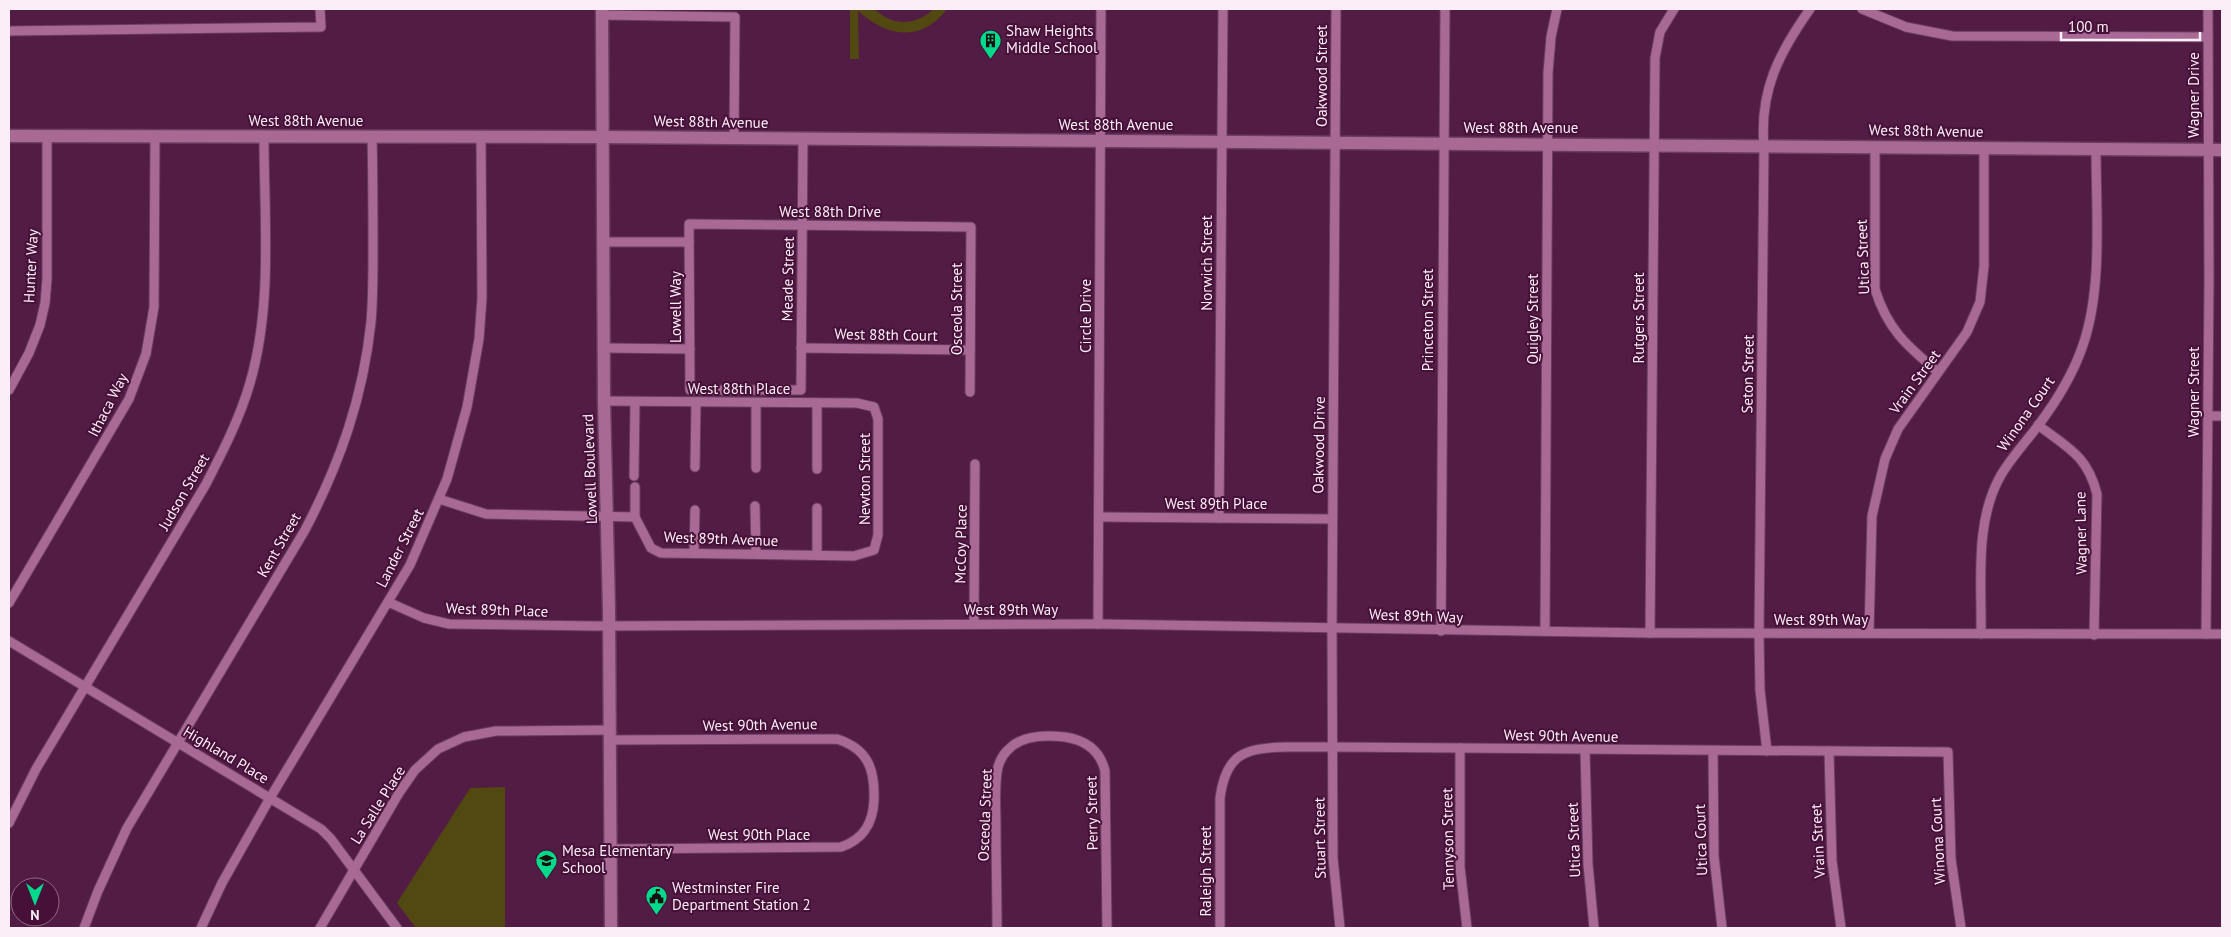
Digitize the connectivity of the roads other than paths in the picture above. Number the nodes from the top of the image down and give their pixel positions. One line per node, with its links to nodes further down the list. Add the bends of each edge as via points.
1 (320, 9): 12 (street, via 321,27)
2 (1102, 9): 23 (street, Circle Drive)
3 (1223, 9): 24 (street, Norwich Street)
4 (1336, 9): 25 (street, Oakwood Street)
5 (1445, 9): 26 (street, Princeton Street)
6 (1557, 9): 27 (street, Quigley Street, via 1549,51)
7 (1674, 9): 28 (street, Rutgers Street, via 1660,32 1655,58)
8 (1810, 9): 29 (street, Seton Street, via 1786,44 1771,79 1764,111)
9 (1862, 9): 13 (street, via 1906,27 1952,36)
10 (2208, 9): 13 (street, Wagner Drive)
11 (602, 12): 20 (street, Lowell Boulevard); 21 (street, via 735,17)
12 (9, 31)
13 (2208, 37): 33 (street, Wagner Drive)
14 (9, 136): 15 (street, West 88th Avenue)
15 (47, 136): 16 (street, West 88th Avenue); 45 (street, Hunter Way, via 45,303 32,347)
16 (155, 137): 17 (street, West 88th Avenue); 77 (street, Ithaca Way, via 154,307 142,368 129,399)
17 (264, 137): 18 (street, West 88th Avenue); 92 (street, Judson Street, via 264,304 247,391 228,441 206,484)
18 (372, 137): 19 (street, West 88th Avenue); 95 (street, Kent Street, via 371,322 364,371 352,419 338,461 304,530)
19 (481, 137): 20 (street, West 88th Avenue); 63 (street, Lander Street, via 482,298 479,339 467,407)
20 (603, 137): 21 (street, West 88th Avenue); 38 (street, Lowell Boulevard)
21 (734, 138): 22 (street, West 88th Avenue)
22 (803, 139): 23 (street, West 88th Avenue); 36 (street, Meade Street)
23 (1101, 141): 24 (street, West 88th Avenue); 69 (street, Circle Drive)
24 (1222, 142): 25 (street, West 88th Avenue); 70 (street, Norwich Street)
25 (1336, 143): 26 (street, West 88th Avenue); 71 (street, Oakwood Drive)
26 (1443, 143): 27 (street, West 88th Avenue); 82 (street, Princeton Street)
27 (1548, 144): 28 (street, West 88th Avenue); 83 (street, Quigley Street)
28 (1654, 145): 29 (street, West 88th Avenue); 84 (street, Rutgers Street)
29 (1764, 147): 30 (street, West 88th Avenue); 85 (street, Seton Street)
30 (1875, 147): 31 (street, West 88th Avenue); 44 (street, Utica Street, via 1875,289 1880,307 1904,342)
31 (1984, 149): 32 (street, West 88th Avenue); 44 (street, Vrain Street, via 1984,266 1980,302 1967,332)
32 (2096, 150): 33 (street, West 88th Avenue); 56 (street, Winona Court, via 2095,280 2087,332 2061,393)
33 (2209, 150): 34 (street, West 88th Avenue); 54 (street, Wagner Street)
34 (2222, 150)
35 (689, 224): 36 (street, West 88th Drive); 39 (street, Lowell Way)
36 (802, 225): 37 (street, West 88th Drive); 41 (street, Meade Street)
37 (971, 226): 43 (street, Osceola Street)
38 (604, 242): 39 (street); 40 (street, Lowell Boulevard)
39 (689, 242): 42 (street, Lowell Way)
40 (604, 348): 42 (street); 48 (street, Lowell Boulevard)
41 (801, 348): 43 (street, West 88th Court); 46 (street, Meade Street, via 801,390)
42 (690, 349): 46 (street, Lowell Way)
43 (970, 350): 47 (street, Osceola Street)
44 (1938, 372): 86 (street, Vrain Street, via 1898,429 1878,484 1872,516)
45 (9, 390)
46 (690, 390)
47 (970, 392)
48 (604, 401): 49 (street, West 88th Place); 67 (street, Lowell Boulevard)
49 (635, 402): 50 (street, West 88th Place); 61 (street)
50 (696, 403): 51 (street, West 88th Place); 58 (street)
51 (756, 403): 52 (street, West 88th Place); 59 (street)
52 (816, 403): 53 (street, West 88th Place, via 857,403); 60 (street)
53 (874, 407): 72 (street, Newton Street, via 878,419 878,536)
54 (2208, 416): 55 (street); 89 (street, Wagner Street)
55 (2222, 416)
56 (2038, 426): 87 (street, Winona Court, via 2002,474 1985,515); 88 (street, Wagner Lane, via 2083,460 2092,475 2097,494)
57 (975, 464): 78 (street, McCoy Place)
58 (696, 467)
59 (756, 468)
60 (817, 469)
61 (634, 476)
62 (635, 487): 68 (street)
63 (439, 499): 67 (street, via 486,514); 76 (street, Lander Street, via 410,565)
64 (755, 506): 74 (street)
65 (817, 508): 75 (street)
66 (695, 510): 73 (street)
67 (605, 515): 68 (street); 80 (street, Lowell Boulevard, via 608,528)
68 (635, 517): 73 (street, West 89th Avenue, via 651,548 661,553)
69 (1099, 517): 70 (street, West 89th Place); 79 (street, Circle Drive)
70 (1219, 518): 71 (street, West 89th Place)
71 (1332, 519): 81 (street, Oakwood Drive)
72 (874, 550): 75 (street, West 89th Avenue, via 854,556)
73 (694, 553): 74 (street, West 89th Avenue)
74 (756, 554): 75 (street, West 89th Avenue)
75 (817, 555)
76 (388, 602): 80 (street, West 89th Place, via 418,616 449,624); 104 (street, Lander Street)
77 (9, 603)
78 (974, 624): 79 (street, West 89th Way); 80 (street, West 89th Way)
79 (1098, 624): 81 (street, West 89th Way)
80 (609, 626): 93 (street, Lowell Boulevard)
81 (1332, 627): 82 (street, West 89th Way); 96 (street, Oakwood Drive)
82 (1441, 631): 83 (street, West 89th Way)
83 (1545, 631): 84 (street, West 89th Way)
84 (1650, 633): 85 (street, West 89th Way)
85 (1759, 634): 86 (street, West 89th Way); 100 (street, Seton Street)
86 (1869, 634): 87 (street, West 89th Way)
87 (1981, 634): 88 (street, West 89th Way)
88 (2094, 634): 89 (street, West 89th Way)
89 (2206, 634): 90 (street, West 89th Way)
90 (2222, 634)
91 (9, 641): 92 (street, Highland Place)
92 (85, 686): 95 (street, Highland Place); 106 (street, Judson Street, via 36,769)
93 (610, 735): 103 (street, West 90th Avenue, via 837,740 854,746 867,761 874,778); 107 (street, Lowell Boulevard); 108 (street, La Salle Place, via 496,731 464,737 438,749 415,770)
94 (1048, 737): 114 (street, Osceola Street, via 1026,739 1015,744 1006,752 998,768); 115 (street, Perry Street, via 1084,742 1104,765)
95 (177, 742): 104 (street, Highland Place); 109 (street, Kent Street, via 127,828)
96 (1333, 747): 97 (street, West 90th Avenue); 105 (street, West 90th Avenue, via 1261,748 1244,753 1226,773); 117 (street, Stuart Street, via 1333,858)
97 (1460, 748): 98 (street, West 90th Avenue); 118 (street, Tennyson Street, via 1460,867)
98 (1585, 750): 99 (street, West 90th Avenue); 119 (street, Utica Street, via 1587,855)
99 (1713, 751): 100 (street, West 90th Avenue); 120 (street, Utica Court, via 1714,856)
100 (1766, 751): 101 (street, West 90th Avenue)
101 (1829, 751): 102 (street, West 90th Avenue); 121 (street, Vrain Street, via 1832,861)
102 (1948, 752): 122 (street, Winona Court, via 1951,859)
103 (874, 796): 107 (street, West 90th Place, via 872,818 865,831 841,847)
104 (270, 798): 108 (street, Highland Place, via 321,829); 110 (street, Lander Street, via 222,883)
105 (1220, 814): 116 (street, Raleigh Street)
106 (9, 824)
107 (610, 849): 113 (street, Lowell Boulevard)
108 (354, 870): 111 (street, La Salle Place); 112 (street, Highland Place)
109 (84, 928)
110 (201, 928)
111 (320, 928)
112 (397, 928)
113 (611, 928)
114 (997, 928)
115 (1107, 928)
116 (1220, 928)
117 (1340, 928)
118 (1466, 928)
119 (1594, 928)
120 (1722, 928)
121 (1841, 928)
122 (1961, 928)

